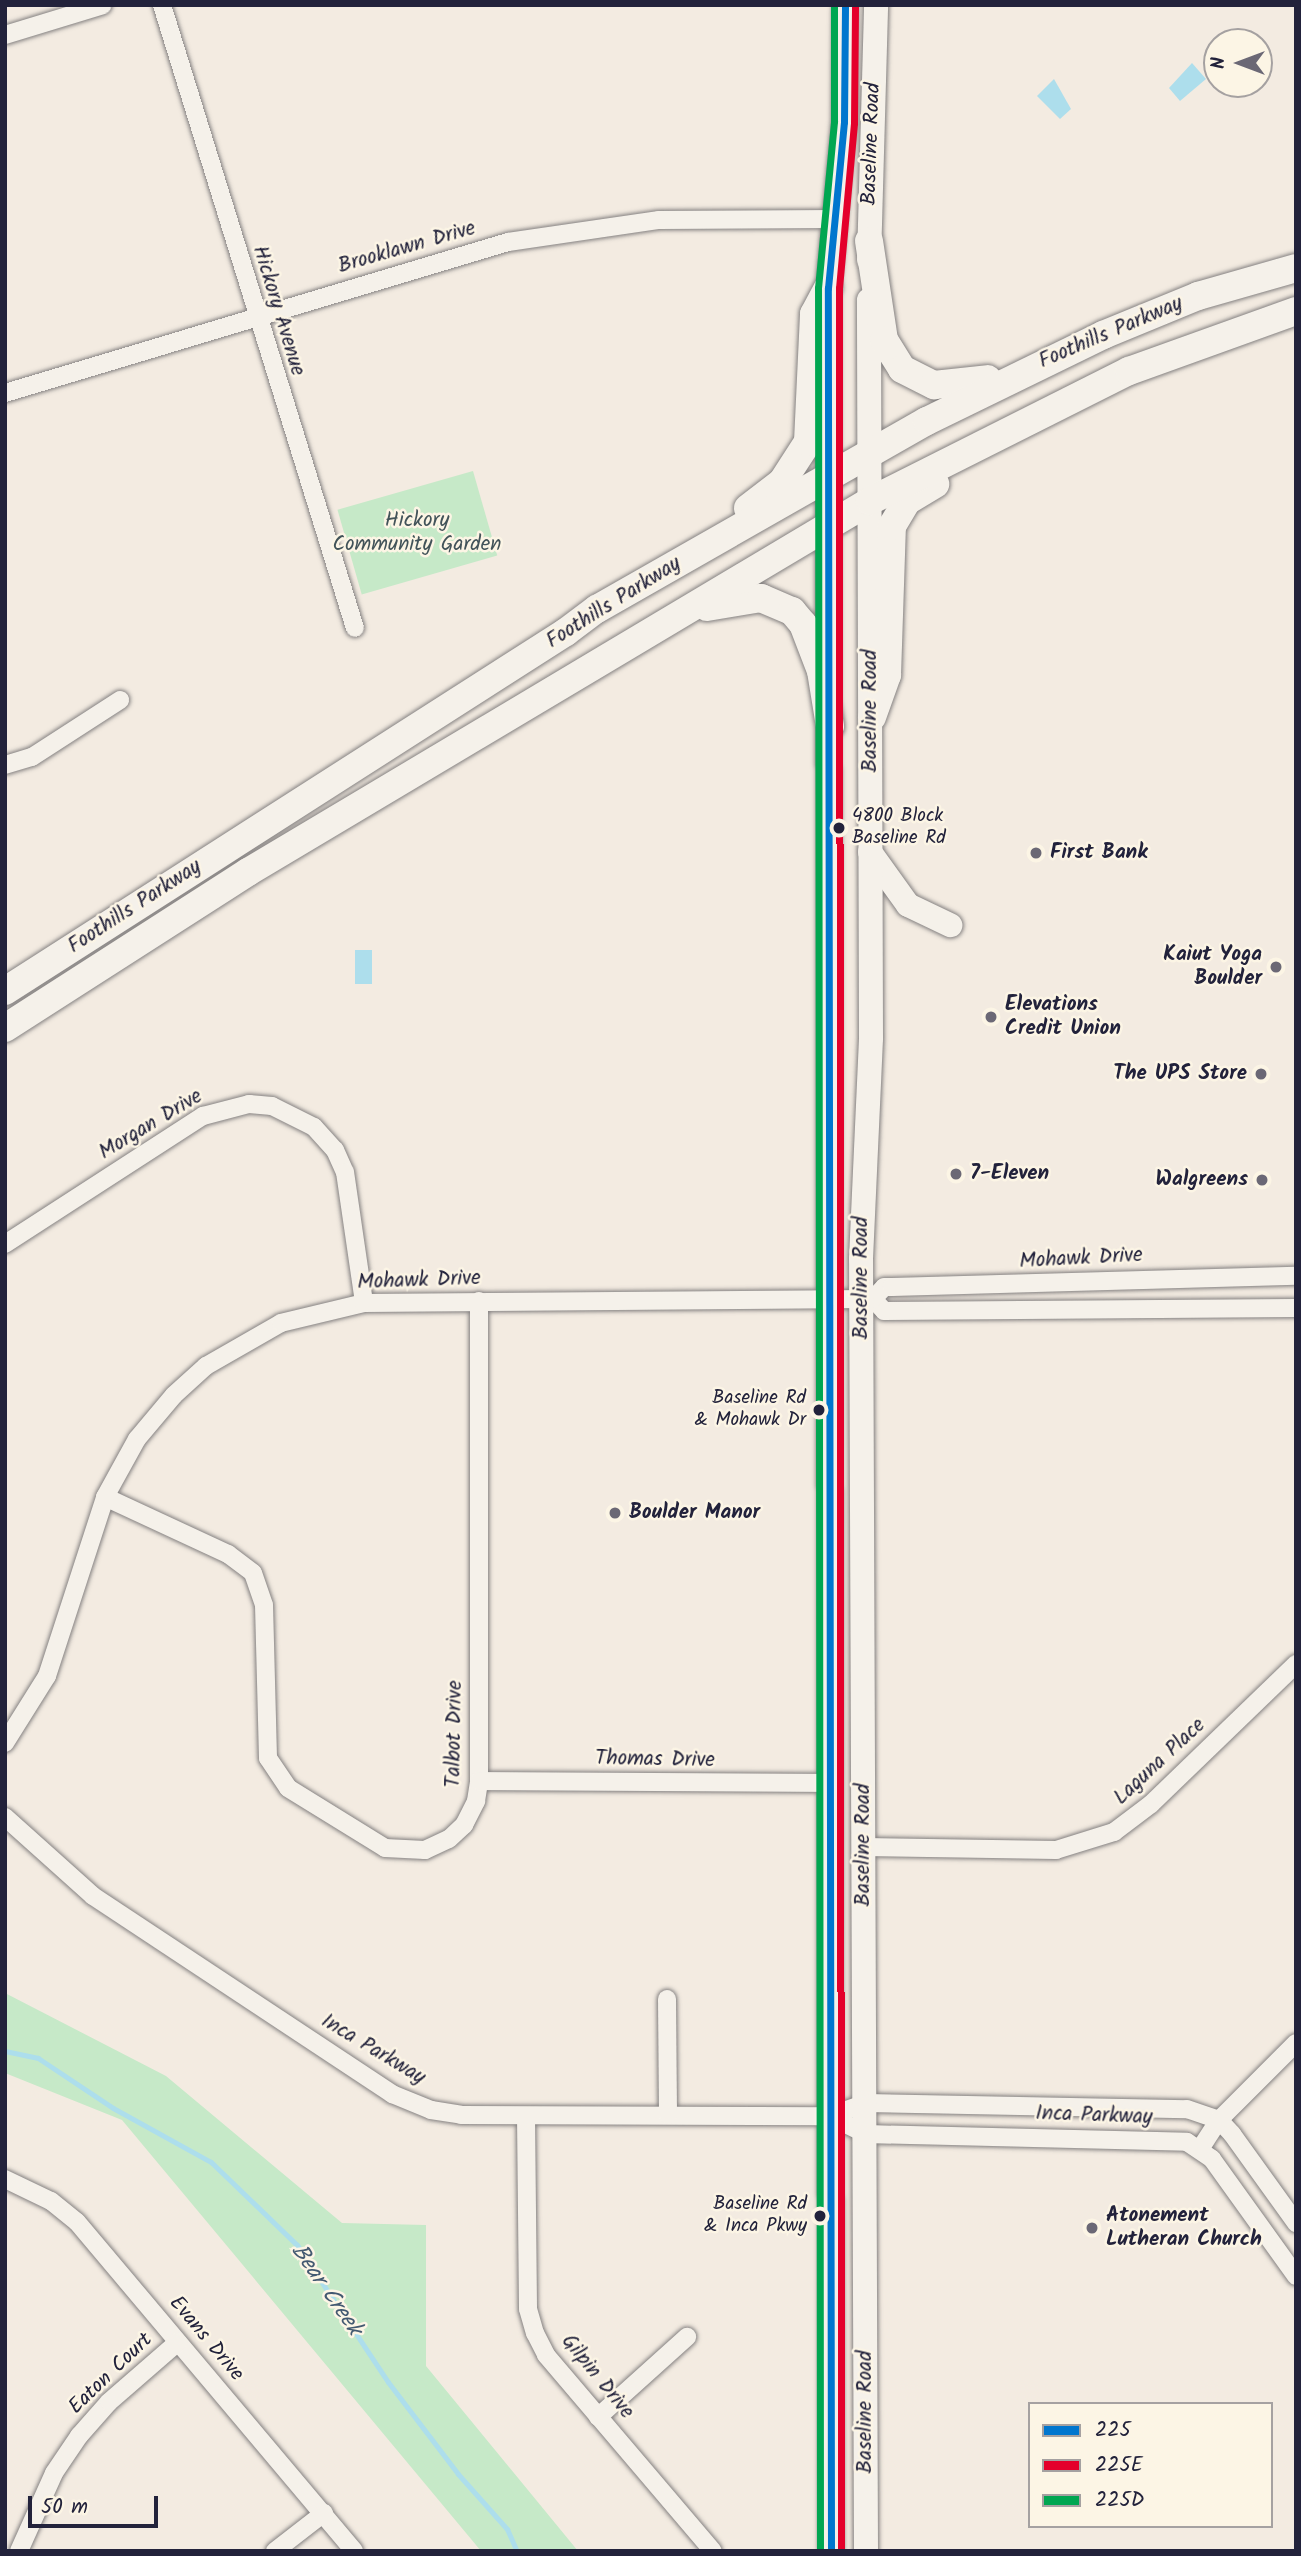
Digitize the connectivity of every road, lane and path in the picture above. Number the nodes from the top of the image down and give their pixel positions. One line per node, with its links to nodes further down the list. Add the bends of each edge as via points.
1 (103, 5): 5 (street)
2 (162, 5): 11 (street, Hickory Avenue)
3 (845, 5): 6 (main road, Baseline Road, via 844,122)
4 (876, 5): 7 (main road, Baseline Road)
5 (5, 35)
6 (835, 219): 9 (main road, Baseline Road); 11 (street, Brooklawn Drive, via 659,220 572,230 508,242)
7 (869, 241): 12 (highway, via 884,340 902,369 923,382 949,385); 15 (main road, Baseline Road)
8 (1296, 268): 12 (highway, Foothills Parkway, via 1198,296)
9 (828, 288): 16 (main road, Baseline Road); 19 (highway, via 814,314 812,429 793,468 748,509 616,589)
10 (1296, 311): 14 (highway, Foothills Parkway, via 1205,341)
11 (255, 316): 13 (street, Brooklawn Drive); 20 (street, Hickory Avenue)
12 (1024, 369): 15 (highway, Foothills Parkway)
13 (5, 393)
14 (1075, 397): 17 (highway, Foothills Parkway); 23 (highway, via 1033,432 946,478 899,510 891,526 887,555 887,675)
15 (869, 457): 16 (highway, Foothills Parkway); 17 (main road, Baseline Road)
16 (831, 478): 18 (main road, Baseline Road); 19 (highway, Foothills Parkway)
17 (870, 501): 18 (highway, Foothills Parkway); 23 (main road, Baseline Road)
18 (831, 523): 21 (highway, Foothills Parkway); 24 (main road, Baseline Road)
19 (597, 609): 28 (highway, Foothills Parkway)
20 (355, 628)
21 (656, 628): 24 (highway, via 738,599 779,603 803,624 813,646); 29 (highway, Foothills Parkway, via 248,872)
22 (120, 700): 25 (street, via 32,757)
23 (872, 717): 26 (main road, Baseline Road)
24 (830, 726): 32 (main road, Baseline Road)
25 (5, 765)
26 (870, 851): 27 (main road, via 908,905); 33 (main road, Baseline Road, via 871,1078 863,1182)
27 (950, 925)
28 (5, 991)
29 (5, 1028)
30 (5, 1244): 35 (street, Morgan Drive, via 204,1116 248,1104 272,1106 314,1126 340,1161)
31 (1296, 1276): 33 (street, Mohawk Drive, via 884,1287)
32 (830, 1298): 33 (street, Mohawk Drive); 34 (street, Mohawk Drive); 41 (main road, Baseline Road)
33 (867, 1299): 36 (street, via 884,1311); 43 (main road, Baseline Road)
34 (479, 1301): 35 (street, Mohawk Drive); 40 (street, Talbot Drive)
35 (363, 1303): 37 (street, Mohawk Drive, via 281,1323 206,1366 137,1439)
36 (1296, 1308)
37 (105, 1497): 39 (street, Mohawk Drive, via 47,1676); 40 (street, Talbot Drive, via 260,1569 268,1758 288,1788 367,1839 405,1852 437,1844 464,1825)
38 (1296, 1664): 43 (street, Laguna Place, via 1151,1804 1114,1832 1056,1850)
39 (5, 1743)
40 (479, 1782): 41 (street, Thomas Drive)
41 (830, 1783): 49 (main road, Baseline Road)
42 (5, 1817): 48 (street, Inca Parkway, via 93,1896 392,2094 430,2110)
43 (864, 1847): 46 (main road, Baseline Road)
44 (667, 1999): 47 (street)
45 (1296, 2043): 50 (street)
46 (866, 2103): 49 (street, Inca Parkway); 50 (street, Inca Parkway, via 1165,2108); 51 (main road, Baseline Road)
47 (668, 2115): 48 (street, Inca Parkway); 49 (street, Inca Parkway)
48 (526, 2116): 58 (street, Gilpin Drive, via 528,2309 546,2355)
49 (829, 2116): 51 (street, Inca Parkway); 64 (main road, Baseline Road)
50 (1219, 2120): 52 (street); 54 (street)
51 (866, 2134): 52 (street, Inca Parkway, via 1187,2142); 65 (main road, Baseline Road)
52 (1200, 2149): 55 (street, via 1223,2173)
53 (5, 2179): 57 (street, Evans Drive, via 51,2201 77,2222)
54 (1296, 2223)
55 (1296, 2276)
56 (687, 2337): 58 (street)
57 (178, 2342): 59 (street, Evans Drive); 60 (street, Eaton Court, via 109,2402 79,2436 54,2473)
58 (598, 2417): 63 (street, Gilpin Drive)
59 (324, 2513): 61 (street); 62 (street, Evans Drive)
60 (19, 2551)
61 (275, 2551)
62 (354, 2551)
63 (713, 2551)
64 (831, 2551)
65 (866, 2551)

